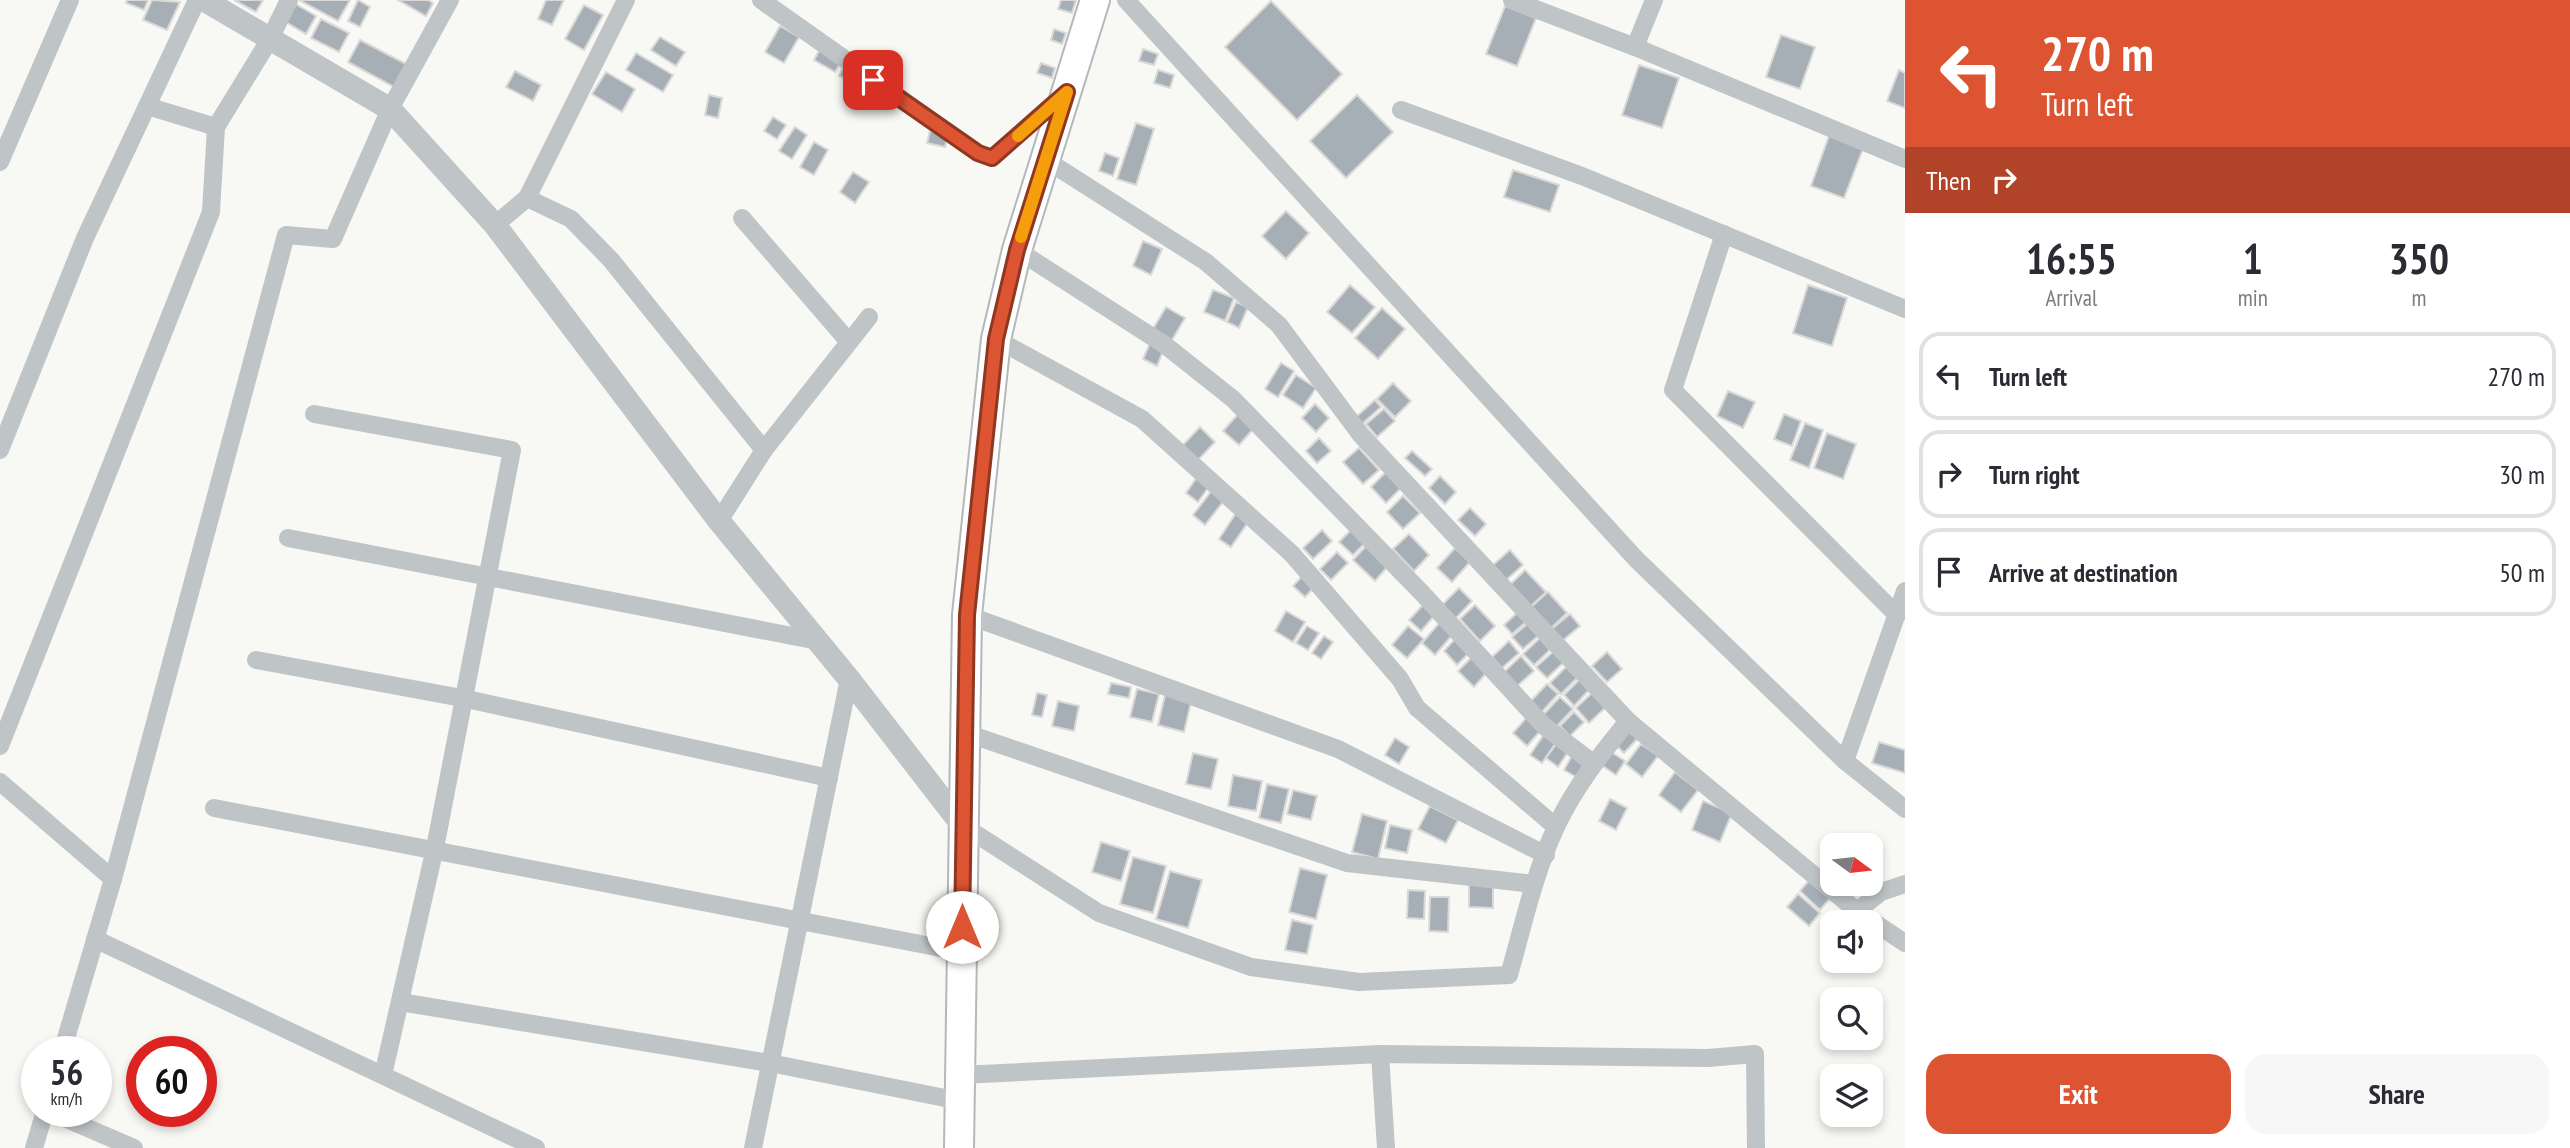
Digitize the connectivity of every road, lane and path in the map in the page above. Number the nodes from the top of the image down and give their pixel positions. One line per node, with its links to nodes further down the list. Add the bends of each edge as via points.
1 (70, 0): 21 (street)
2 (197, 0): 15 (street)
3 (204, 0): 12 (street)
4 (289, 0): 12 (street)
5 (450, 0): 16 (street)
6 (626, 0): 22 (street)
7 (761, 0): 14 (street, via 978,153 992,158)
8 (1095, 0): 14 (main road)
9 (1126, 0): 47 (street, via 1636,558)
10 (1512, 0): 13 (street)
11 (1654, 0): 13 (street)
12 (270, 39): 16 (street); 18 (street)
13 (1635, 47): 19 (street)
14 (1067, 92): 20 (main road)
15 (147, 106): 18 (street); 32 (street, via 85,238)
16 (390, 109): 24 (street); 57 (street, via 333,239 286,236)
17 (1401, 110): 25 (street)
18 (216, 127): 46 (street, via 211,212)
19 (1905, 159)
20 (1045, 160): 26 (main road); 44 (street, via 1206,262 1279,325 1361,435)
21 (0, 163)
22 (527, 198): 24 (street); 33 (street, via 571,219 611,260)
23 (742, 218): 30 (street)
24 (495, 225): 34 (street)
25 (1724, 234): 27 (street); 39 (street, via 1672,390)
26 (1017, 250): 29 (main road); 48 (street, via 1165,345 1233,399 1544,726)
27 (1905, 309)
28 (869, 317): 30 (street)
29 (996, 339): 38 (main road); 54 (street, via 1142,419 1292,554 1400,679 1417,708)
30 (849, 342): 33 (street)
31 (314, 414): 36 (street, via 512,450)
32 (0, 450)
33 (764, 450): 34 (street)
34 (719, 521): 40 (street)
35 (288, 538): 36 (street)
36 (486, 579): 40 (street); 43 (street)
37 (1905, 592): 39 (street)
38 (967, 615): 45 (main road); 56 (street, via 1338,749)
39 (1897, 615): 47 (street)
40 (818, 641): 42 (street)
41 (256, 660): 43 (street)
42 (849, 679): 49 (street); 53 (street)
43 (462, 698): 49 (street); 55 (street)
44 (1628, 721): 48 (street); 60 (street)
45 (963, 732): 53 (main road); 58 (street, via 1347,863)
46 (0, 746)
47 (1845, 761): 52 (street)
48 (1593, 763): 54 (street)
49 (829, 778): 62 (street)
50 (0, 782): 57 (street)
51 (214, 808): 55 (street)
52 (1905, 809)
53 (962, 825): 58 (street, via 1099,913 1251,967 1359,982 1509,975); 66 (main road)
54 (1556, 827): 56 (street)
55 (435, 848): 62 (street); 67 (street)
56 (1546, 855): 58 (street)
57 (113, 880): 64 (street)
58 (1534, 884)
59 (1905, 884): 61 (street, via 1881,892)
60 (1856, 910)
61 (1858, 910)
62 (800, 920): 66 (street); 70 (street)
63 (1883, 928): 65 (street)
64 (95, 939): 68 (street); 71 (street)
65 (1905, 943)
66 (962, 952): 72 (main road)
67 (400, 1002): 70 (street); 71 (street)
68 (67, 1036)
69 (1380, 1054): 72 (street); 80 (street); 81 (street, via 1755,1055)
70 (770, 1063): 72 (street); 78 (street)
71 (383, 1076): 77 (street)
72 (961, 1088): 79 (main road)
73 (41, 1127): 75 (street)
74 (85, 1127): 76 (street)
75 (34, 1148)
76 (134, 1148)
77 (536, 1148)
78 (753, 1148)
79 (959, 1148)
80 (1386, 1148)
81 (1756, 1148)

